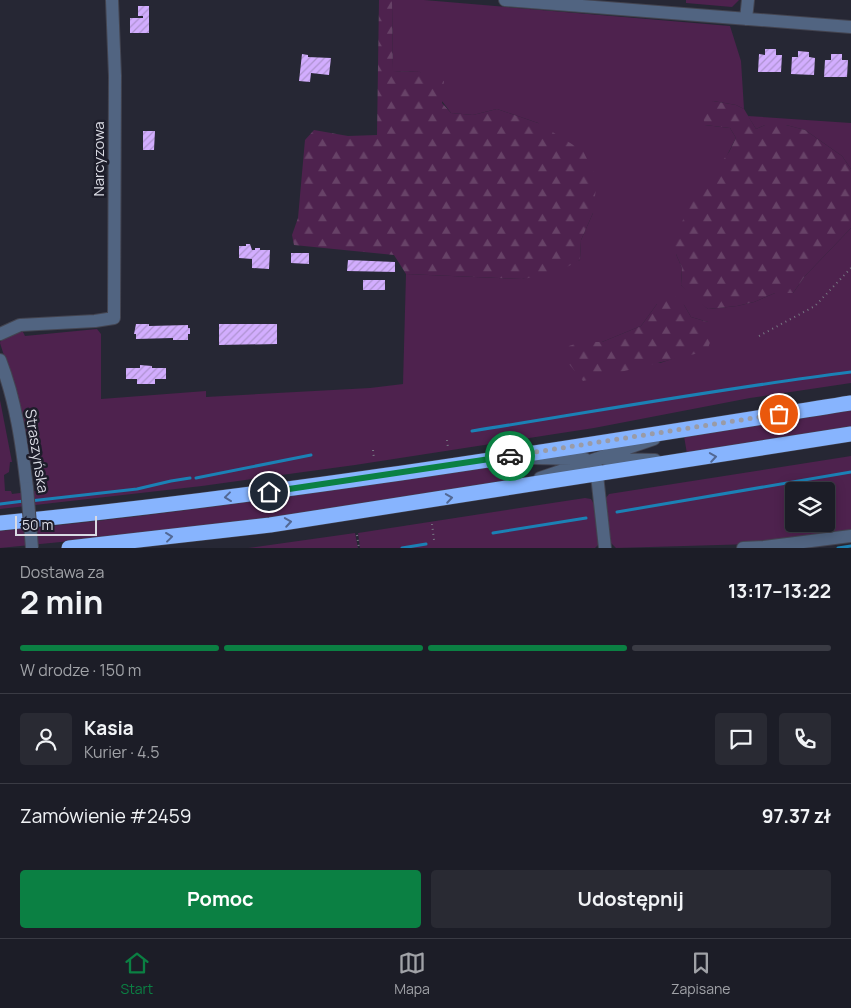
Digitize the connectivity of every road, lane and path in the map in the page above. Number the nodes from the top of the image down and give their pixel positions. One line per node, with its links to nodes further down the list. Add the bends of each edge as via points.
1 (112, 0): 8 (street, Narcyzowa, via 115,76 114,318 20,325)
2 (505, 0): 4 (street)
3 (748, 0): 5 (street)
4 (622, 4): 5 (street)
5 (746, 19): 6 (street)
6 (851, 27)
7 (851, 268): 9 (path, via 815,306)
8 (0, 334)
9 (759, 336)
10 (0, 360): 28 (street, Straszyńska, bridge, via 18,425)
11 (851, 403): 12 (highway)
12 (683, 430): 17 (highway); 19 (street)
13 (851, 434): 20 (highway, one-way to 13)
14 (447, 440): 15 (path)
15 (448, 448)
16 (373, 450): 18 (path)
17 (502, 458): 19 (street); 23 (highway, one-way to 23, via 269,492)
18 (374, 459)
19 (595, 459): 20 (street); 21 (street); 22 (street)
20 (688, 461): 21 (highway)
21 (596, 475): 22 (highway); 31 (street)
22 (507, 489): 29 (highway, one-way to 22, via 270,525)
23 (0, 523)
24 (432, 524): 27 (path)
25 (357, 535): 30 (path)
26 (851, 536): 32 (street)
27 (434, 540)
28 (32, 548)
29 (68, 548)
30 (359, 548)
31 (605, 548)
32 (743, 548)

